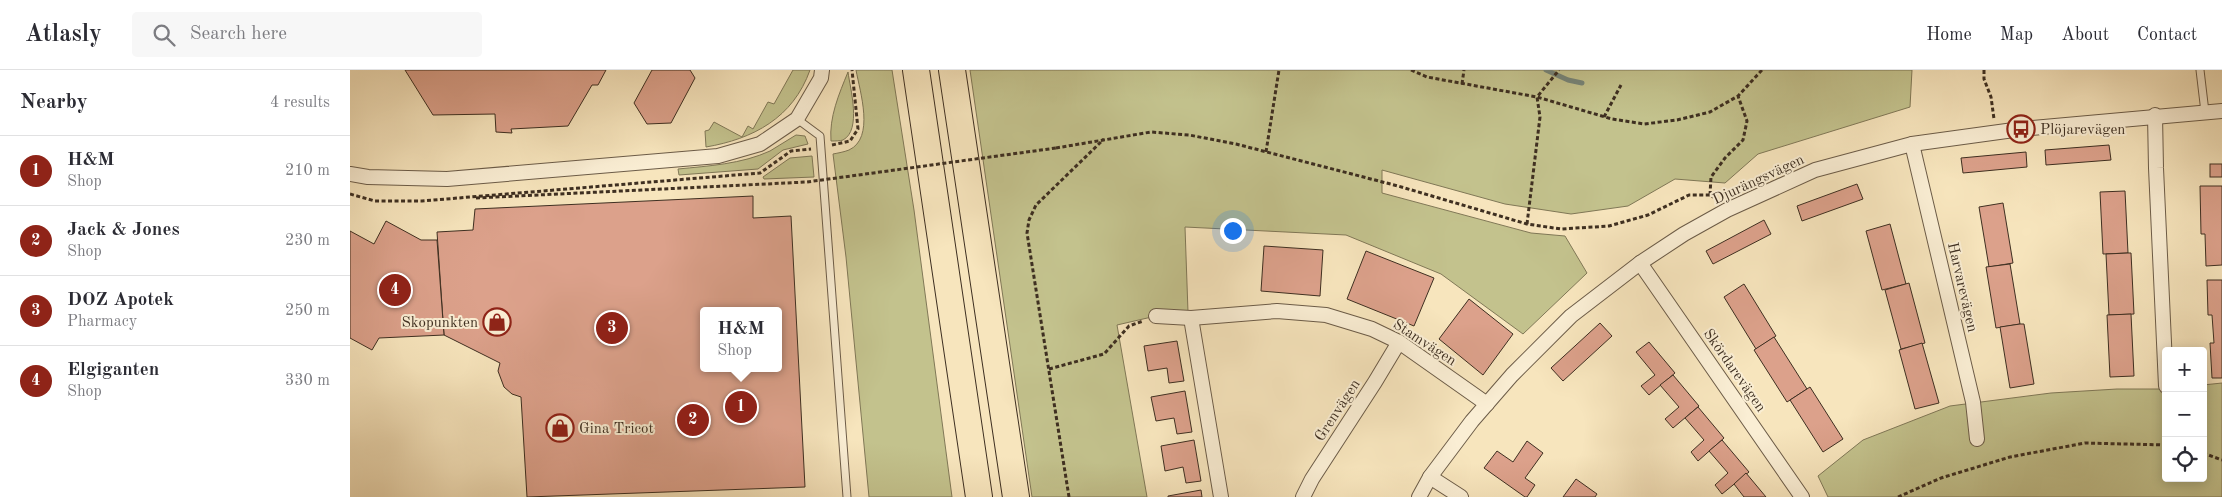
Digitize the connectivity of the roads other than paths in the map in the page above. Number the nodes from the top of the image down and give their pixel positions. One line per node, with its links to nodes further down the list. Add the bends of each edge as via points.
1 (822, 70): 8 (street, via 821,78)
2 (916, 70): 20 (highway)
3 (952, 70): 21 (highway)
4 (2200, 70): 6 (lane)
5 (2222, 111): 6 (street, Djurängsvägen)
6 (2205, 112): 7 (street, Djurängsvägen)
7 (2156, 115): 9 (street, Djurängsvägen); 15 (street)
8 (797, 120): 10 (street, via 760,144 718,156 446,179); 19 (lane, via 820,136)
9 (1912, 144): 11 (street, Djurängsvägen, via 1815,170 1727,210); 17 (street, Harvarevägen, via 1971,392)
10 (350, 174)
11 (1640, 263): 16 (street, Djurängsvägen, via 1571,316); 26 (street, Skördarevägen)
12 (1156, 316): 13 (street, Stamvägen)
13 (1191, 318): 14 (street, Stamvägen, via 1277,311 1326,316 1372,329); 22 (street)
14 (1399, 342): 16 (street, Stamvägen); 23 (street, Grenvägen)
15 (2164, 347)
16 (1488, 404): 18 (street, Djurängsvägen)
17 (1977, 439)
18 (1430, 477): 24 (street, Djurängsvägen); 25 (street)
19 (847, 497)
20 (979, 497)
21 (1016, 497)
22 (1221, 497)
23 (1303, 497)
24 (1419, 497)
25 (1461, 497)
26 (1802, 497)

